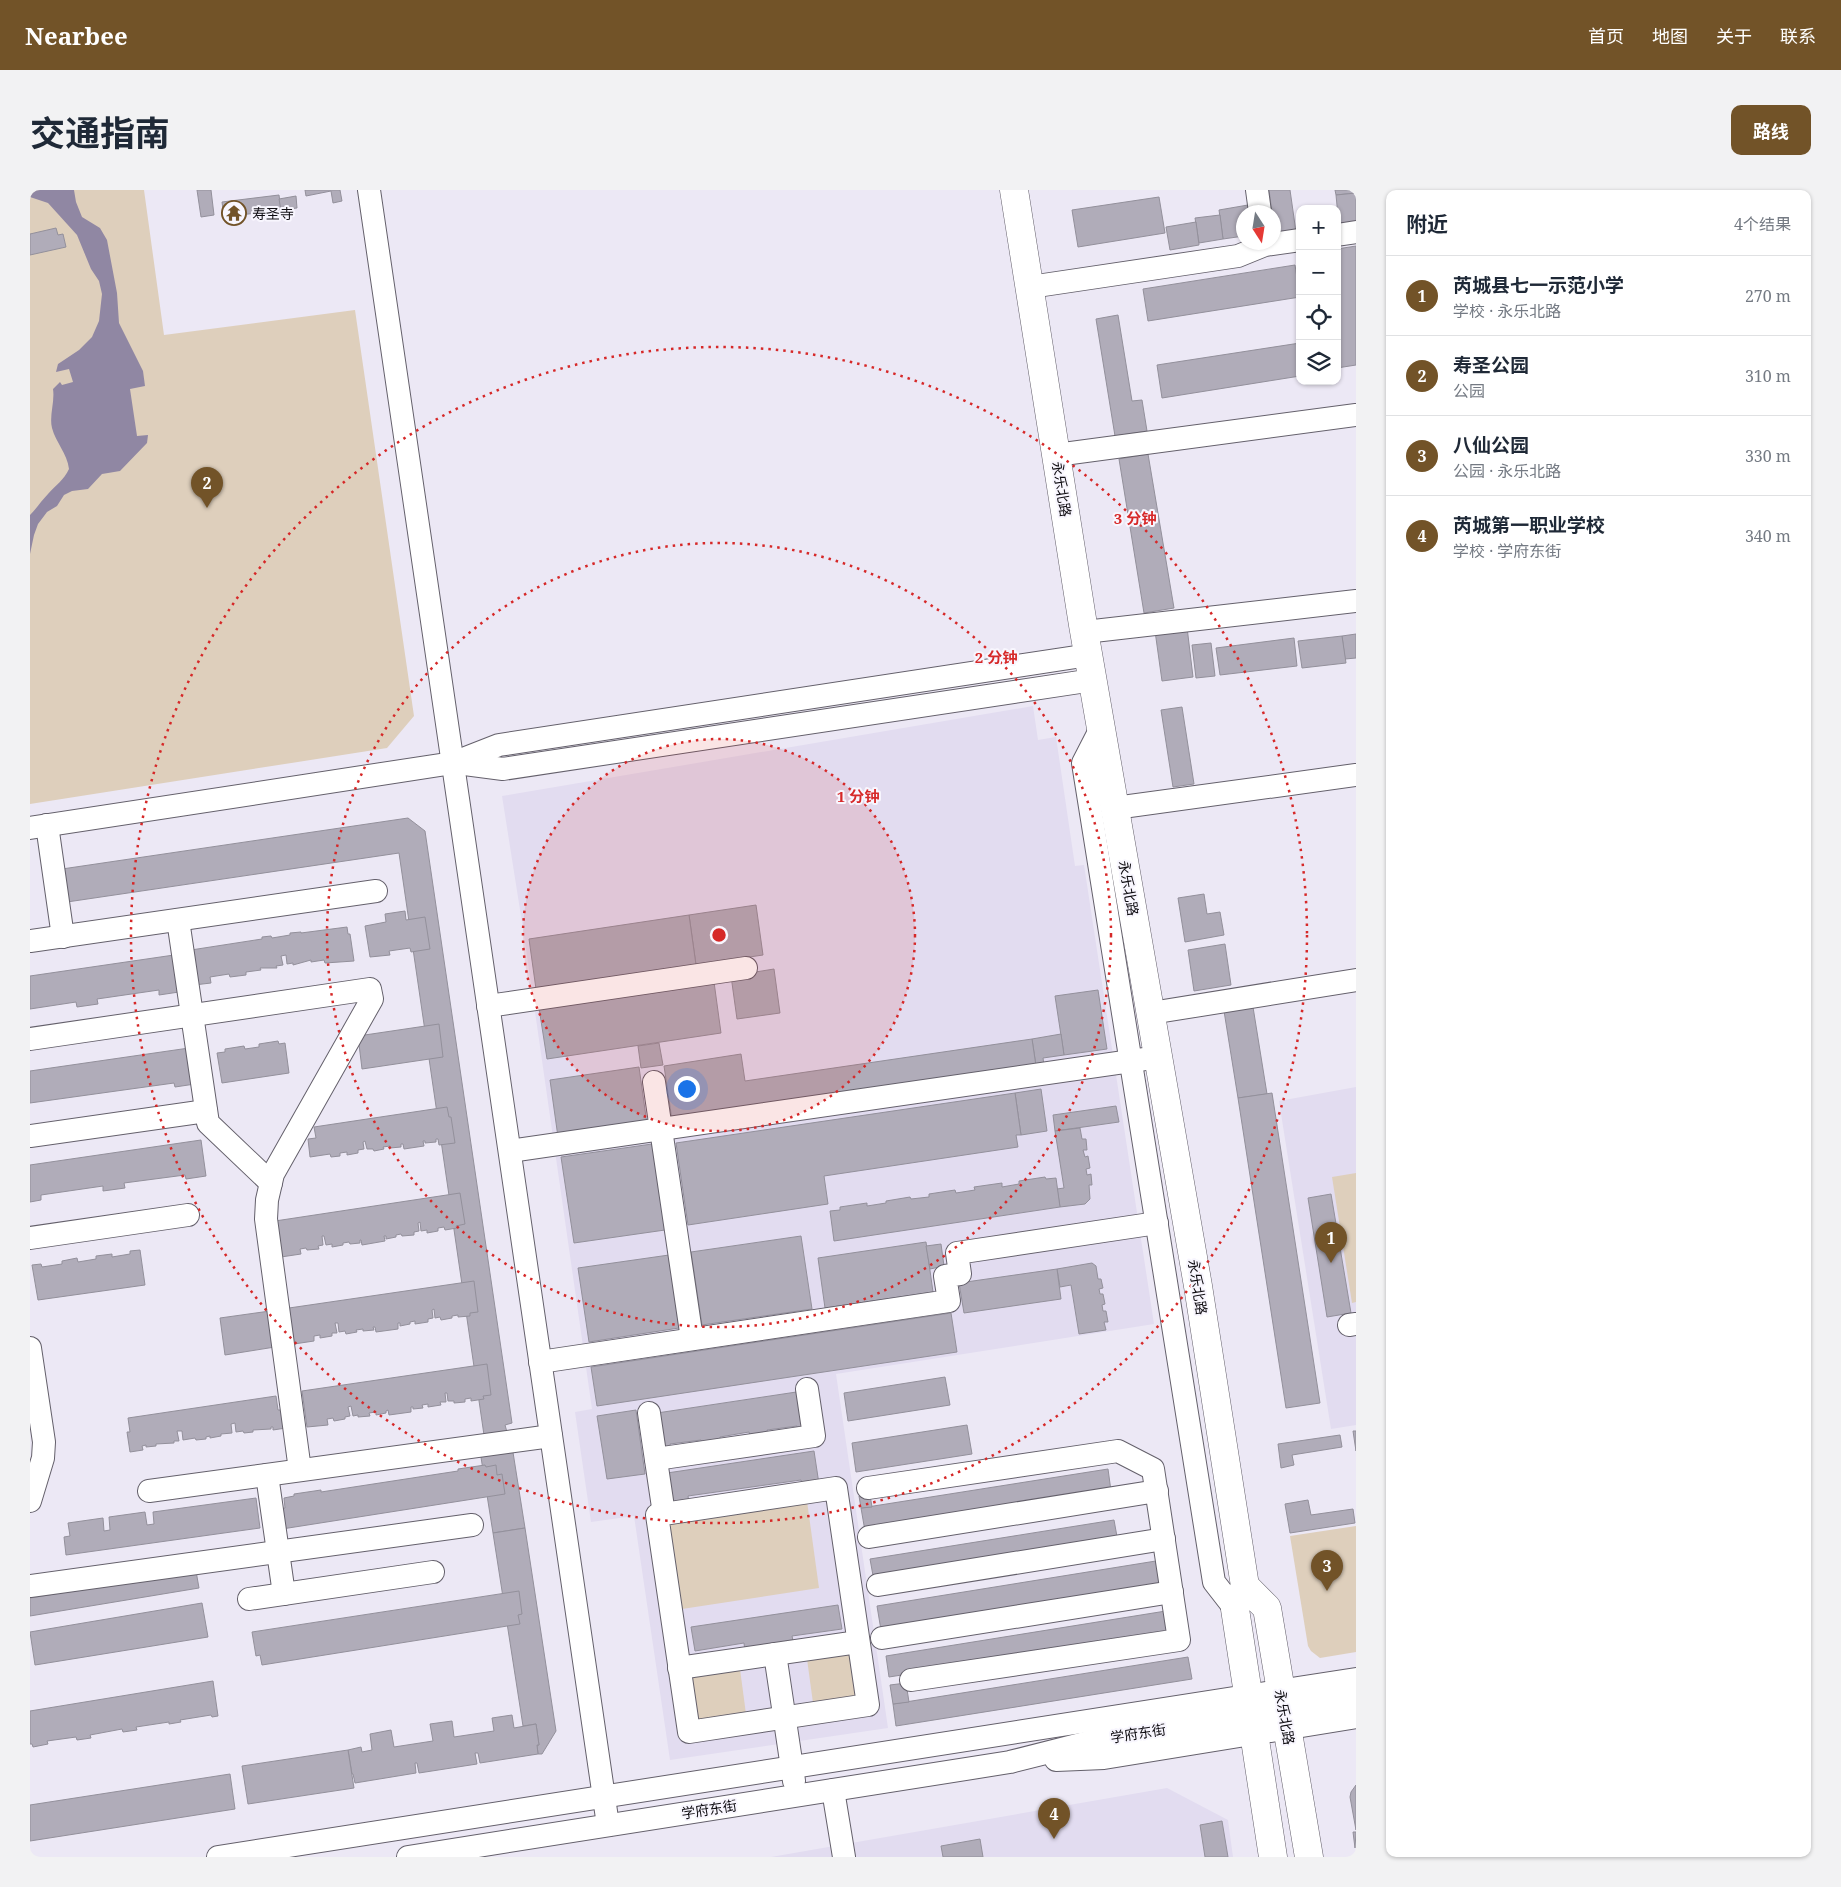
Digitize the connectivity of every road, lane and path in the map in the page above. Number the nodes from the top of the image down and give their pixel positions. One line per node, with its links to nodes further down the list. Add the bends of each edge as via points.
1 (370, 190): 16 (street)
2 (1014, 190): 10 (main road, 永乐北路)
3 (1257, 190): 4 (street)
4 (1259, 205)
5 (1356, 232): 6 (street)
6 (1341, 234)
7 (1296, 240): 8 (street)
8 (1281, 242)
9 (1252, 250): 10 (street, via 1238,256)
10 (1030, 287): 12 (main road, 永乐北路)
11 (1356, 415): 12 (street)
12 (1056, 455): 14 (main road, 永乐北路)
13 (1356, 601): 14 (street)
14 (1089, 656): 15 (main road, 永乐北路); 16 (street, via 503,769)
15 (1101, 728): 18 (main road, 永乐北路); 31 (street, via 1083,763)
16 (453, 763): 19 (street); 26 (street)
17 (1356, 775): 18 (street)
18 (1115, 808): 27 (main road, 永乐北路)
19 (38, 827): 23 (street)
20 (376, 891): 21 (street)
21 (178, 920): 23 (street); 28 (street)
22 (31, 935): 23 (street)
23 (63, 936)
24 (746, 968): 26 (street)
25 (1356, 980): 27 (street)
26 (488, 1006): 36 (street)
27 (1151, 1013): 30 (main road, 永乐北路)
28 (192, 1015): 29 (street); 33 (street); 37 (street, via 370,989 372,999 273,1174)
29 (30, 1039)
30 (1158, 1057): 31 (street); 64 (main road, 永乐北路, via 1198,1286)
31 (1131, 1061): 34 (street); 39 (street)
32 (654, 1082): 34 (street)
33 (206, 1111): 35 (street); 37 (street, via 208,1123)
34 (661, 1129): 36 (street); 41 (street)
35 (30, 1136)
36 (510, 1151): 43 (street)
37 (271, 1183): 48 (street, via 266,1220)
38 (188, 1215): 40 (street)
39 (1157, 1223): 41 (street, via 957,1253 960,1274 945,1276 949,1301); 64 (street, via 1214,1582)
40 (30, 1238)
41 (692, 1339): 43 (street)
42 (30, 1348): 53 (street, via 44,1458)
43 (540, 1362): 46 (street)
44 (807, 1389): 47 (street, via 814,1436)
45 (649, 1413): 47 (street)
46 (551, 1436): 48 (street); 79 (street)
47 (656, 1459): 54 (street)
48 (300, 1470): 49 (street)
49 (267, 1475): 51 (street); 58 (street)
50 (868, 1488): 52 (street, via 1118,1451 1154,1469)
51 (149, 1491)
52 (1157, 1491): 56 (street); 57 (street)
53 (30, 1501)
54 (664, 1514): 67 (street, via 836,1488); 69 (street, via 657,1515)
55 (472, 1525): 58 (street)
56 (869, 1537)
57 (1164, 1539): 60 (street); 62 (street)
58 (278, 1552): 61 (street); 63 (street)
59 (433, 1572): 63 (street)
60 (878, 1585)
61 (30, 1586)
62 (1172, 1592): 66 (street); 71 (street, via 1179,1640)
63 (284, 1594): 65 (street)
64 (1240, 1597): 73 (main road, 永乐北路, via 1267,1608)
65 (249, 1599)
66 (882, 1638)
67 (858, 1642): 68 (street); 75 (street, via 868,1706)
68 (775, 1654): 69 (street); 75 (street)
69 (679, 1668): 75 (street, via 689,1732)
70 (1356, 1679): 73 (street)
71 (911, 1680)
72 (1356, 1697): 73 (street)
73 (1268, 1714): 74 (street); 76 (street); 77 (street, 学府东街, via 1101,1739 1010,1762); 84 (main road, 永乐北路); 85 (main road, 永乐北路)
74 (1356, 1717)
75 (784, 1718): 76 (street)
76 (792, 1767): 78 (street); 79 (street)
77 (833, 1790): 78 (street, 学府东街); 83 (street)
78 (796, 1796): 80 (street, 学府东街)
79 (604, 1797): 80 (street); 81 (street)
80 (608, 1826): 82 (street, 学府东街)
81 (218, 1857)
82 (408, 1857)
83 (844, 1857)
84 (1273, 1857)
85 (1309, 1857)

